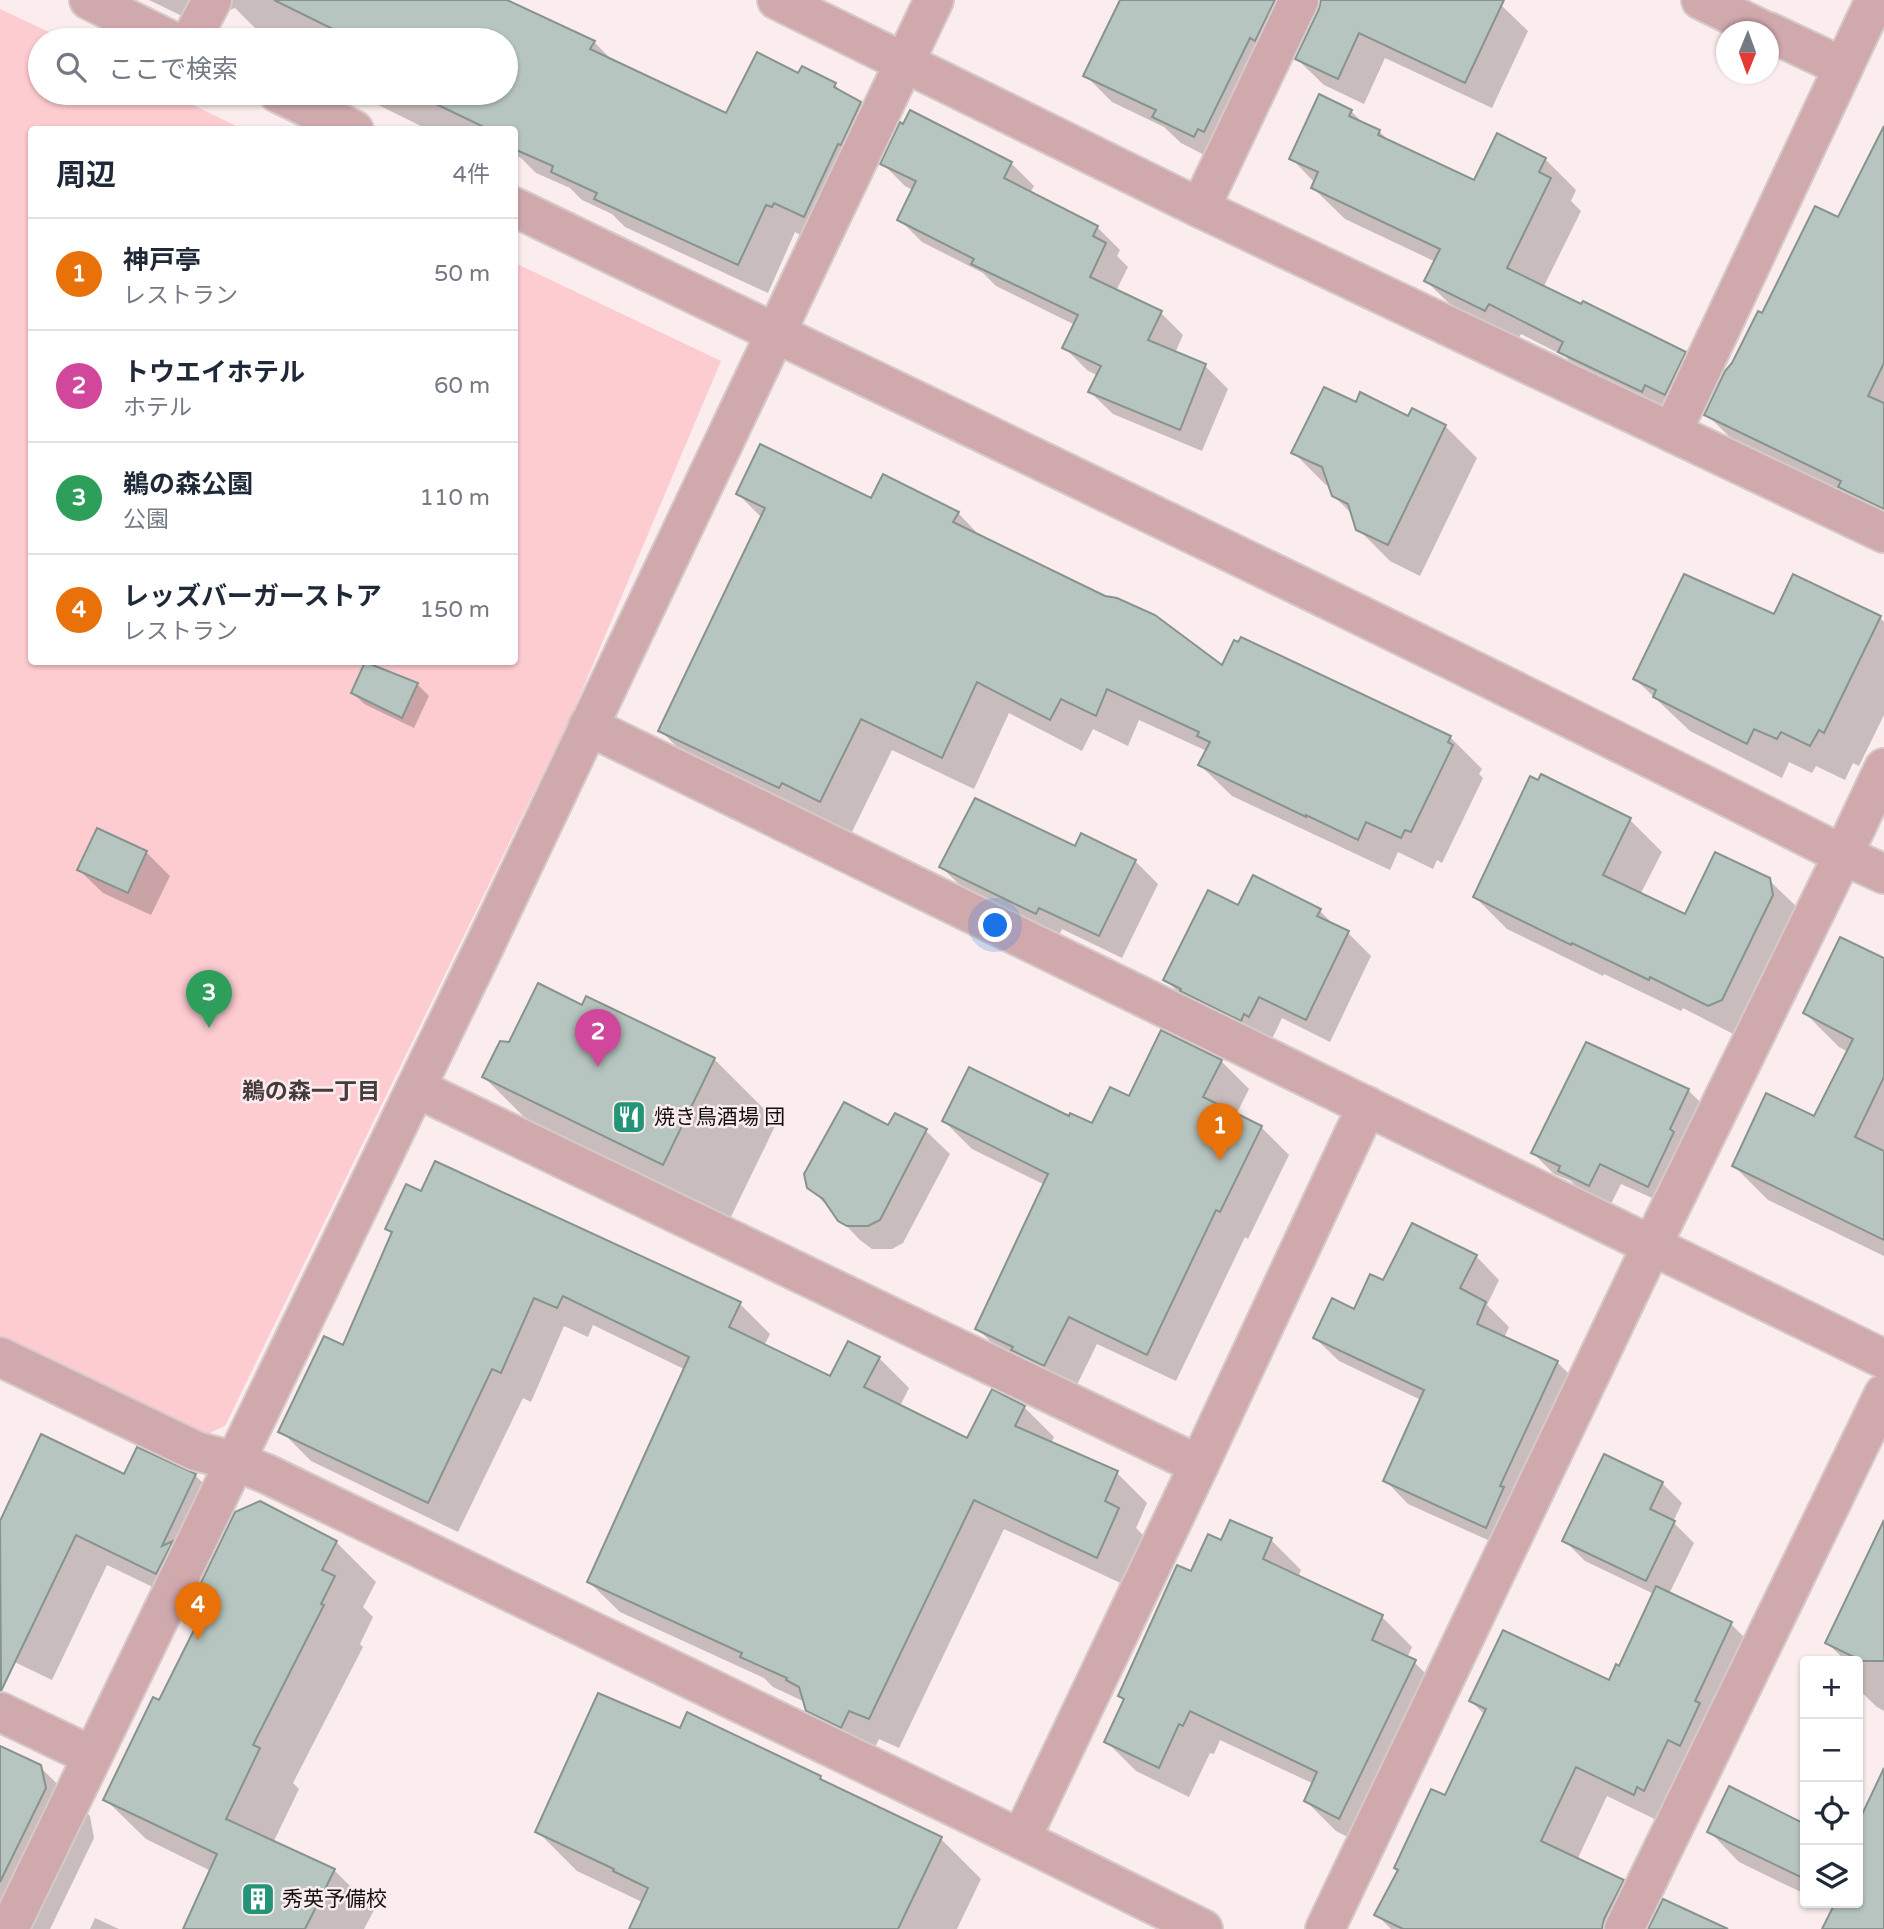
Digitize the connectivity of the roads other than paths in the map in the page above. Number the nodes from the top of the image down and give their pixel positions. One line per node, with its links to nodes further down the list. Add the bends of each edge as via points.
1 (89, 0): 9 (street)
2 (212, 0): 10 (street)
3 (777, 0): 12 (street)
4 (934, 0): 12 (street)
5 (1300, 0): 16 (street)
6 (1701, 0): 8 (street)
7 (1875, 0): 13 (street)
8 (1745, 21)
9 (146, 28)
10 (197, 28)
11 (1779, 37): 13 (street)
12 (905, 61): 16 (street); 18 (street)
13 (1843, 67): 19 (street)
14 (303, 105): 15 (street)
15 (346, 126)
16 (1200, 208): 19 (street)
17 (518, 209): 18 (street)
18 (775, 333): 21 (street); 23 (street, via 1534,699)
19 (1672, 432): 20 (street)
20 (1884, 533)
21 (587, 726): 25 (street); 26 (street)
22 (1884, 768): 23 (street)
23 (1843, 855): 24 (street); 27 (street)
24 (1884, 874)
25 (416, 1088): 31 (street); 32 (street)
26 (1367, 1106): 27 (street); 32 (street)
27 (1652, 1245): 29 (street); 38 (street)
28 (0, 1357): 31 (street, via 196,1451)
29 (1884, 1359)
30 (1884, 1394): 39 (street)
31 (234, 1461): 34 (street); 35 (street)
32 (1199, 1465): 35 (street)
33 (0, 1712): 34 (street)
34 (92, 1756): 36 (street)
35 (1021, 1839): 37 (street)
36 (9, 1929)
37 (1203, 1929)
38 (1325, 1929)
39 (1624, 1929)

